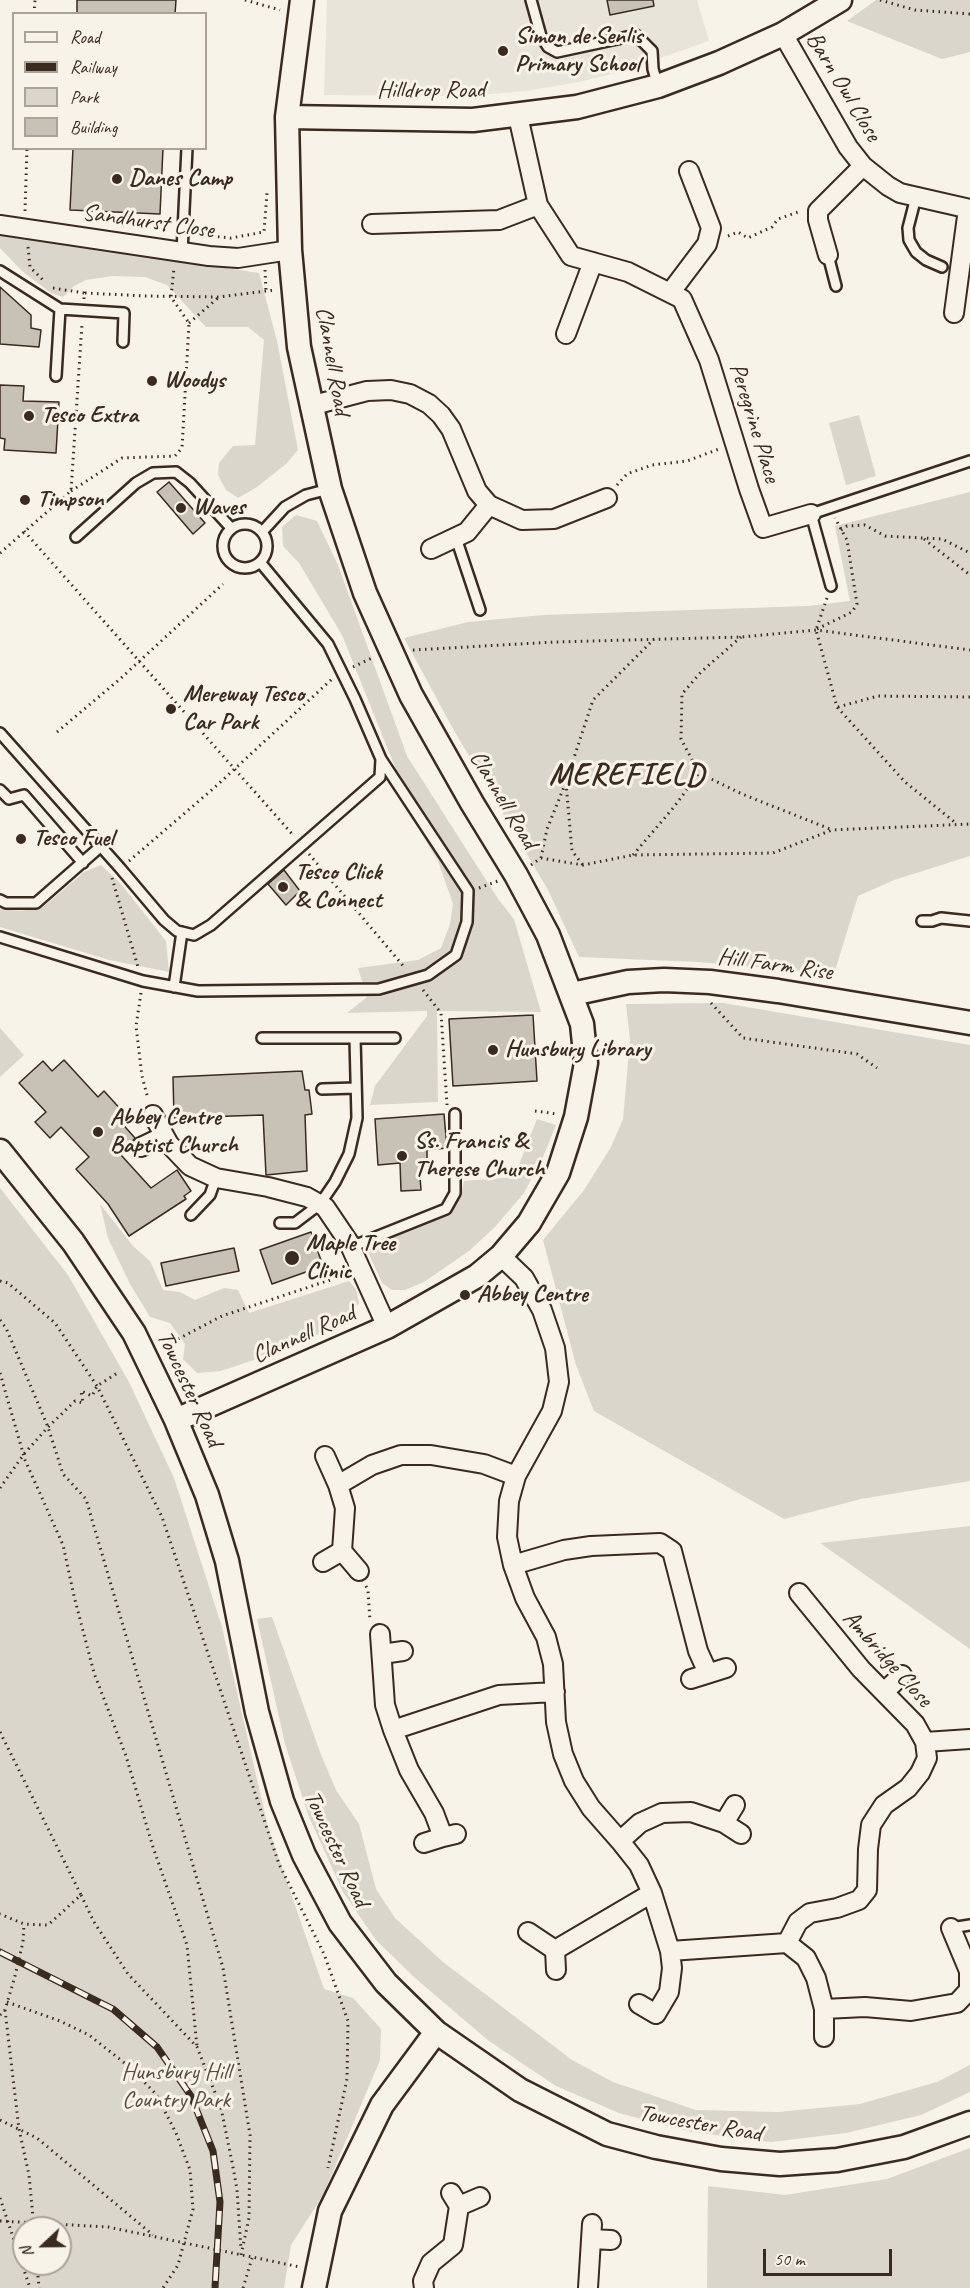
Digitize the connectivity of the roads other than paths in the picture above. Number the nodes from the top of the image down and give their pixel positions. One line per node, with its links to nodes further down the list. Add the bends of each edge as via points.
1 (531, 0): 5 (lane, via 541,36 557,52 636,35 652,51)
2 (840, 0): 4 (street, Hilldrop Road)
3 (301, 7): 7 (street, Clannell Road)
4 (783, 34): 5 (street, Hilldrop Road); 9 (street, Barn Owl Close)
5 (658, 86): 6 (street, Hilldrop Road, via 577,107)
6 (518, 116): 7 (street, Hilldrop Road, via 473,120); 12 (street, Peregrine Place)
7 (287, 117): 17 (street, Clannell Road)
8 (188, 150): 16 (lane)
9 (863, 166): 11 (street, Barn Owl Close, via 888,186); 18 (street, Barn Owl Close, via 818,211)
10 (689, 171): 23 (street, via 711,228 707,244)
11 (916, 197): 13 (street, Barn Owl Close); 20 (lane, via 909,240 916,252)
12 (538, 205): 14 (street, via 499,220); 19 (street, Peregrine Place, via 571,256)
13 (969, 209): 25 (street, Barn Owl Close)
14 (372, 224)
15 (0, 225): 16 (street, Sandhurst Close)
16 (180, 246): 17 (street, Sandhurst Close, via 237,258)
17 (290, 250): 29 (street, Clannell Road, via 299,347)
18 (828, 255): 22 (lane)
19 (592, 262): 23 (street, Peregrine Place, via 628,272); 26 (street)
20 (942, 267)
21 (0, 271): 24 (lane)
22 (836, 286)
23 (670, 293): 34 (street, Peregrine Place, via 682,299 709,360 763,528)
24 (60, 309): 27 (lane, via 124,313); 28 (lane)
25 (954, 313)
26 (566, 334)
27 (123, 342)
28 (57, 376)
29 (310, 406): 31 (street, Clannell Road); 33 (street, via 368,391 391,390 429,404 451,429 477,491)
30 (970, 461): 34 (lane)
31 (330, 489): 36 (lane, via 306,495 285,507); 54 (street, Clannell Road, via 365,593 411,695 516,875 548,935)
32 (607, 498): 33 (street, via 541,521 522,520)
33 (489, 505): 38 (street, via 467,532)
34 (811, 514): 41 (lane)
35 (231, 528): 36 (lane, via 244,523); 37 (lane, via 176,472 153,473 136,483); 40 (lane, via 223,540 228,560 240,568)
36 (262, 532): 40 (lane, via 267,551)
37 (76, 537)
38 (456, 538): 39 (street); 42 (lane)
39 (431, 549)
40 (260, 562): 44 (lane, via 328,644)
41 (831, 586)
42 (480, 610)
43 (0, 734): 46 (lane)
44 (381, 759): 51 (lane, via 380,777 359,797 211,925 194,934); 53 (lane, via 468,891 467,922 456,955 428,975 379,989 198,991)
45 (0, 790): 47 (lane, via 9,799 24,795)
46 (100, 847): 47 (lane); 51 (lane, via 164,920)
47 (83, 863): 48 (lane, via 36,903)
48 (0, 900)
49 (921, 921): 50 (lane)
50 (970, 921)
51 (182, 932): 53 (lane)
52 (0, 937): 53 (lane)
53 (174, 987)
54 (572, 994): 55 (street, Hill Farm Rise, via 628,982 710,982); 71 (street, Clannell Road, via 582,1024 586,1063 576,1117 558,1173 529,1223)
55 (970, 1023)
56 (262, 1038): 57 (lane)
57 (355, 1038): 58 (lane); 59 (lane)
58 (395, 1038)
59 (356, 1088): 60 (lane); 67 (lane, via 357,1118 349,1154)
60 (322, 1089)
61 (455, 1114): 70 (lane, via 454,1193 446,1209)
62 (153, 1115): 63 (street)
63 (164, 1136): 64 (street); 66 (street, via 190,1166)
64 (141, 1147)
65 (0, 1151): 73 (street, Towcester Road, via 73,1242 134,1333)
66 (216, 1178): 67 (street, via 268,1187); 68 (lane, via 210,1196)
67 (320, 1204): 69 (lane, via 295,1223); 70 (street)
68 (191, 1215)
69 (280, 1223)
70 (351, 1247): 72 (street)
71 (501, 1256): 72 (street, Clannell Road, via 477,1276); 75 (street, via 524,1278 542,1311 555,1348 559,1382 552,1411)
72 (387, 1327): 73 (street, Clannell Road)
73 (176, 1420): 107 (street, Towcester Road, via 207,1495 227,1561 257,1712 282,1801 304,1855 339,1923 386,1983)
74 (325, 1456): 76 (street)
75 (516, 1476): 76 (street, via 484,1464 431,1455 401,1455); 79 (street, via 509,1501 507,1537)
76 (338, 1485): 77 (street, via 345,1508)
77 (342, 1551): 78 (street); 80 (street)
78 (323, 1562)
79 (513, 1565): 85 (street, via 564,1550 659,1534 672,1551 698,1651); 87 (street, via 546,1637)
80 (359, 1571)
81 (799, 1593): 88 (street, Ambridge Close)
82 (380, 1634): 84 (street)
83 (403, 1651): 84 (street)
84 (382, 1654): 89 (street, via 385,1705)
85 (708, 1673)
86 (902, 1675): 88 (street)
87 (555, 1692): 89 (street, via 499,1695); 95 (street, via 556,1722 574,1781)
88 (884, 1692): 91 (street, Ambridge Close, via 915,1724)
89 (393, 1730): 96 (street, via 409,1770 450,1836)
90 (970, 1739): 91 (street)
91 (925, 1742): 101 (street, Ambridge Close, via 927,1758 920,1773 908,1788 884,1805 871,1825 867,1890 859,1900 810,1913 798,1922)
92 (735, 1804): 93 (street)
93 (724, 1823): 94 (street); 95 (street, via 691,1812 662,1813 640,1823)
94 (741, 1834)
95 (620, 1841): 97 (street, via 639,1865)
96 (424, 1843)
97 (652, 1893): 102 (street); 103 (street)
98 (970, 1925): 99 (lane)
99 (951, 1928): 106 (street, via 969,1971 969,1990 957,2003 911,2011)
100 (528, 1932): 102 (street)
101 (787, 1943): 103 (street); 106 (street, via 806,1958)
102 (555, 1950): 104 (street)
103 (670, 1951): 105 (street, via 672,1968 662,2019)
104 (556, 1970)
105 (639, 2004)
106 (824, 2009): 108 (street)
107 (436, 2032): 109 (street, Towcester Road, via 520,2090 607,2134 721,2159 780,2164 837,2160 904,2147); 112 (street, via 382,2105 330,2211)
108 (825, 2037)
109 (970, 2123)
110 (480, 2197): 113 (street, via 455,2200 453,2245 431,2263)
111 (610, 2240): 114 (street, via 592,2232)
112 (315, 2279)
113 (424, 2288)
114 (588, 2288)

